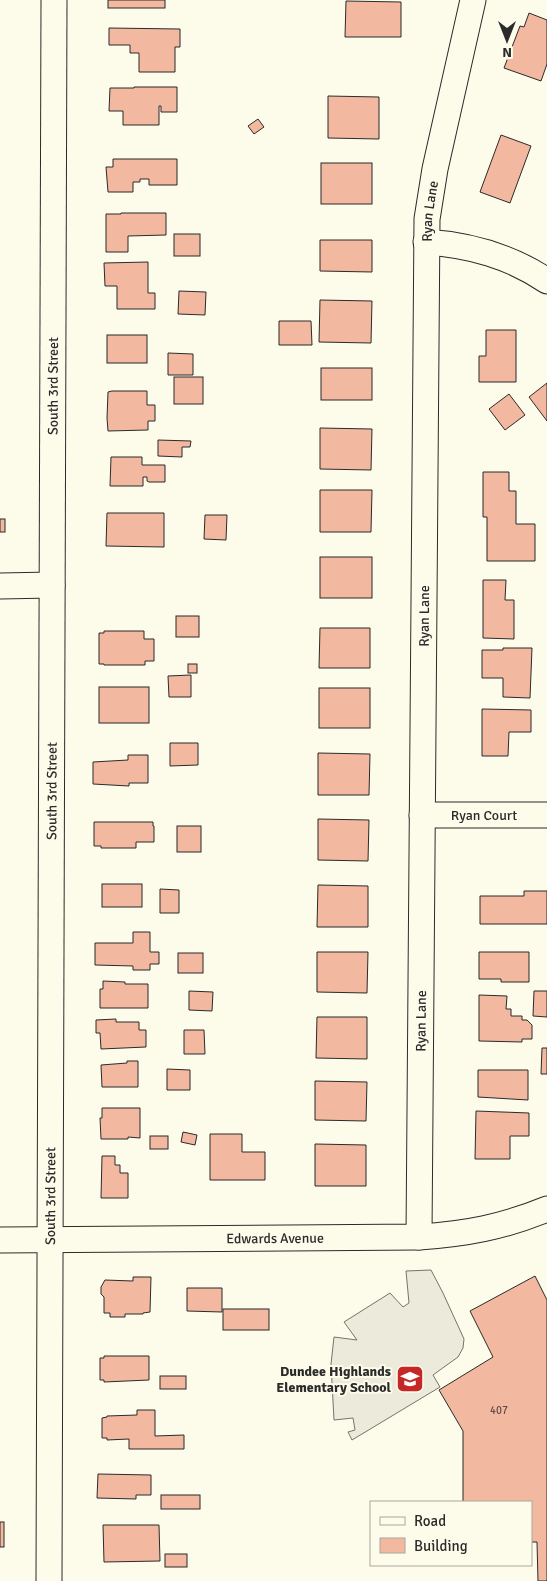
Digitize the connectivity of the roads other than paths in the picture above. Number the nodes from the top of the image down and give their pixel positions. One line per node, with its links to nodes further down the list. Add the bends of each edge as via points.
1 (54, 0): 6 (street, South 3rd Street)
2 (473, 0): 3 (street, Ryan Lane, via 433,175)
3 (426, 242): 4 (street, via 457,244 485,251 520,265); 7 (street, Ryan Lane)
4 (547, 281)
5 (0, 586): 6 (street)
6 (52, 586): 12 (street, South 3rd Street)
7 (422, 815): 8 (street, Ryan Court); 10 (street, Ryan Lane)
8 (547, 815)
9 (547, 1210): 10 (street, Edwards Avenue, via 480,1230)
10 (419, 1237): 12 (street, Edwards Avenue)
11 (0, 1240): 12 (street, Edwards Avenue)
12 (51, 1240): 13 (street, South 3rd Street)
13 (49, 1581)

